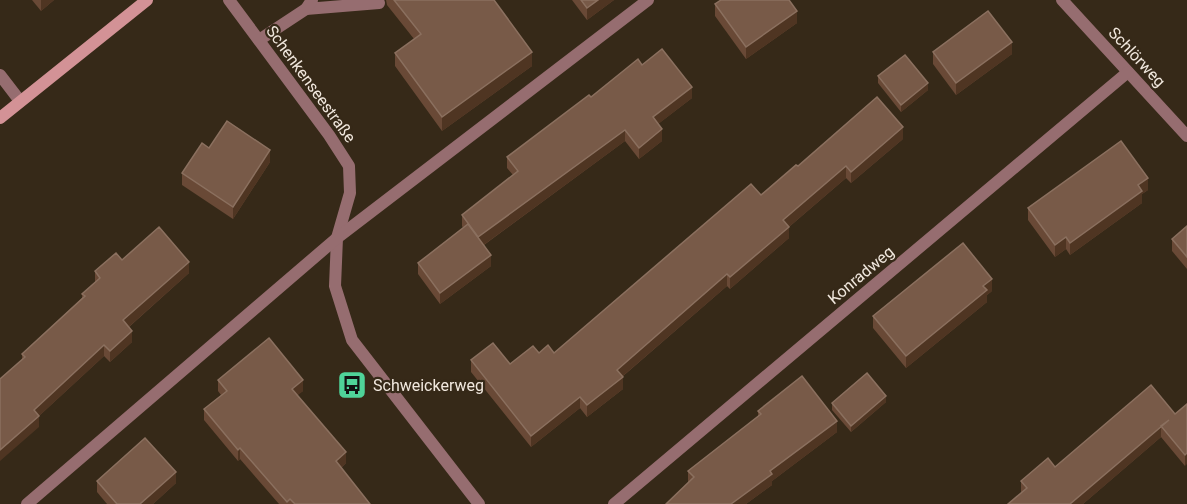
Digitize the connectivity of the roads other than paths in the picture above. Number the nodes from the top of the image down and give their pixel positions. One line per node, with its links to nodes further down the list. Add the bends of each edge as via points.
1 (147, 0): 10 (main road)
2 (229, 0): 7 (street, Schenkenseestraße)
3 (648, 0): 13 (street)
4 (1066, 1): 8 (street, Schlörweg)
5 (379, 3): 6 (street)
6 (309, 5): 7 (street)
7 (259, 40): 13 (street, Schenkenseestraße, via 349,166 350,193)
8 (1128, 72): 12 (street, Schlörweg); 16 (street, Konradweg)
9 (0, 75): 10 (street)
10 (20, 101): 11 (main road)
11 (0, 118)
12 (1187, 136)
13 (337, 238): 14 (street); 15 (street, Schenkenseestraße, via 335,286 352,340)
14 (27, 504)
15 (479, 504)
16 (614, 504)

